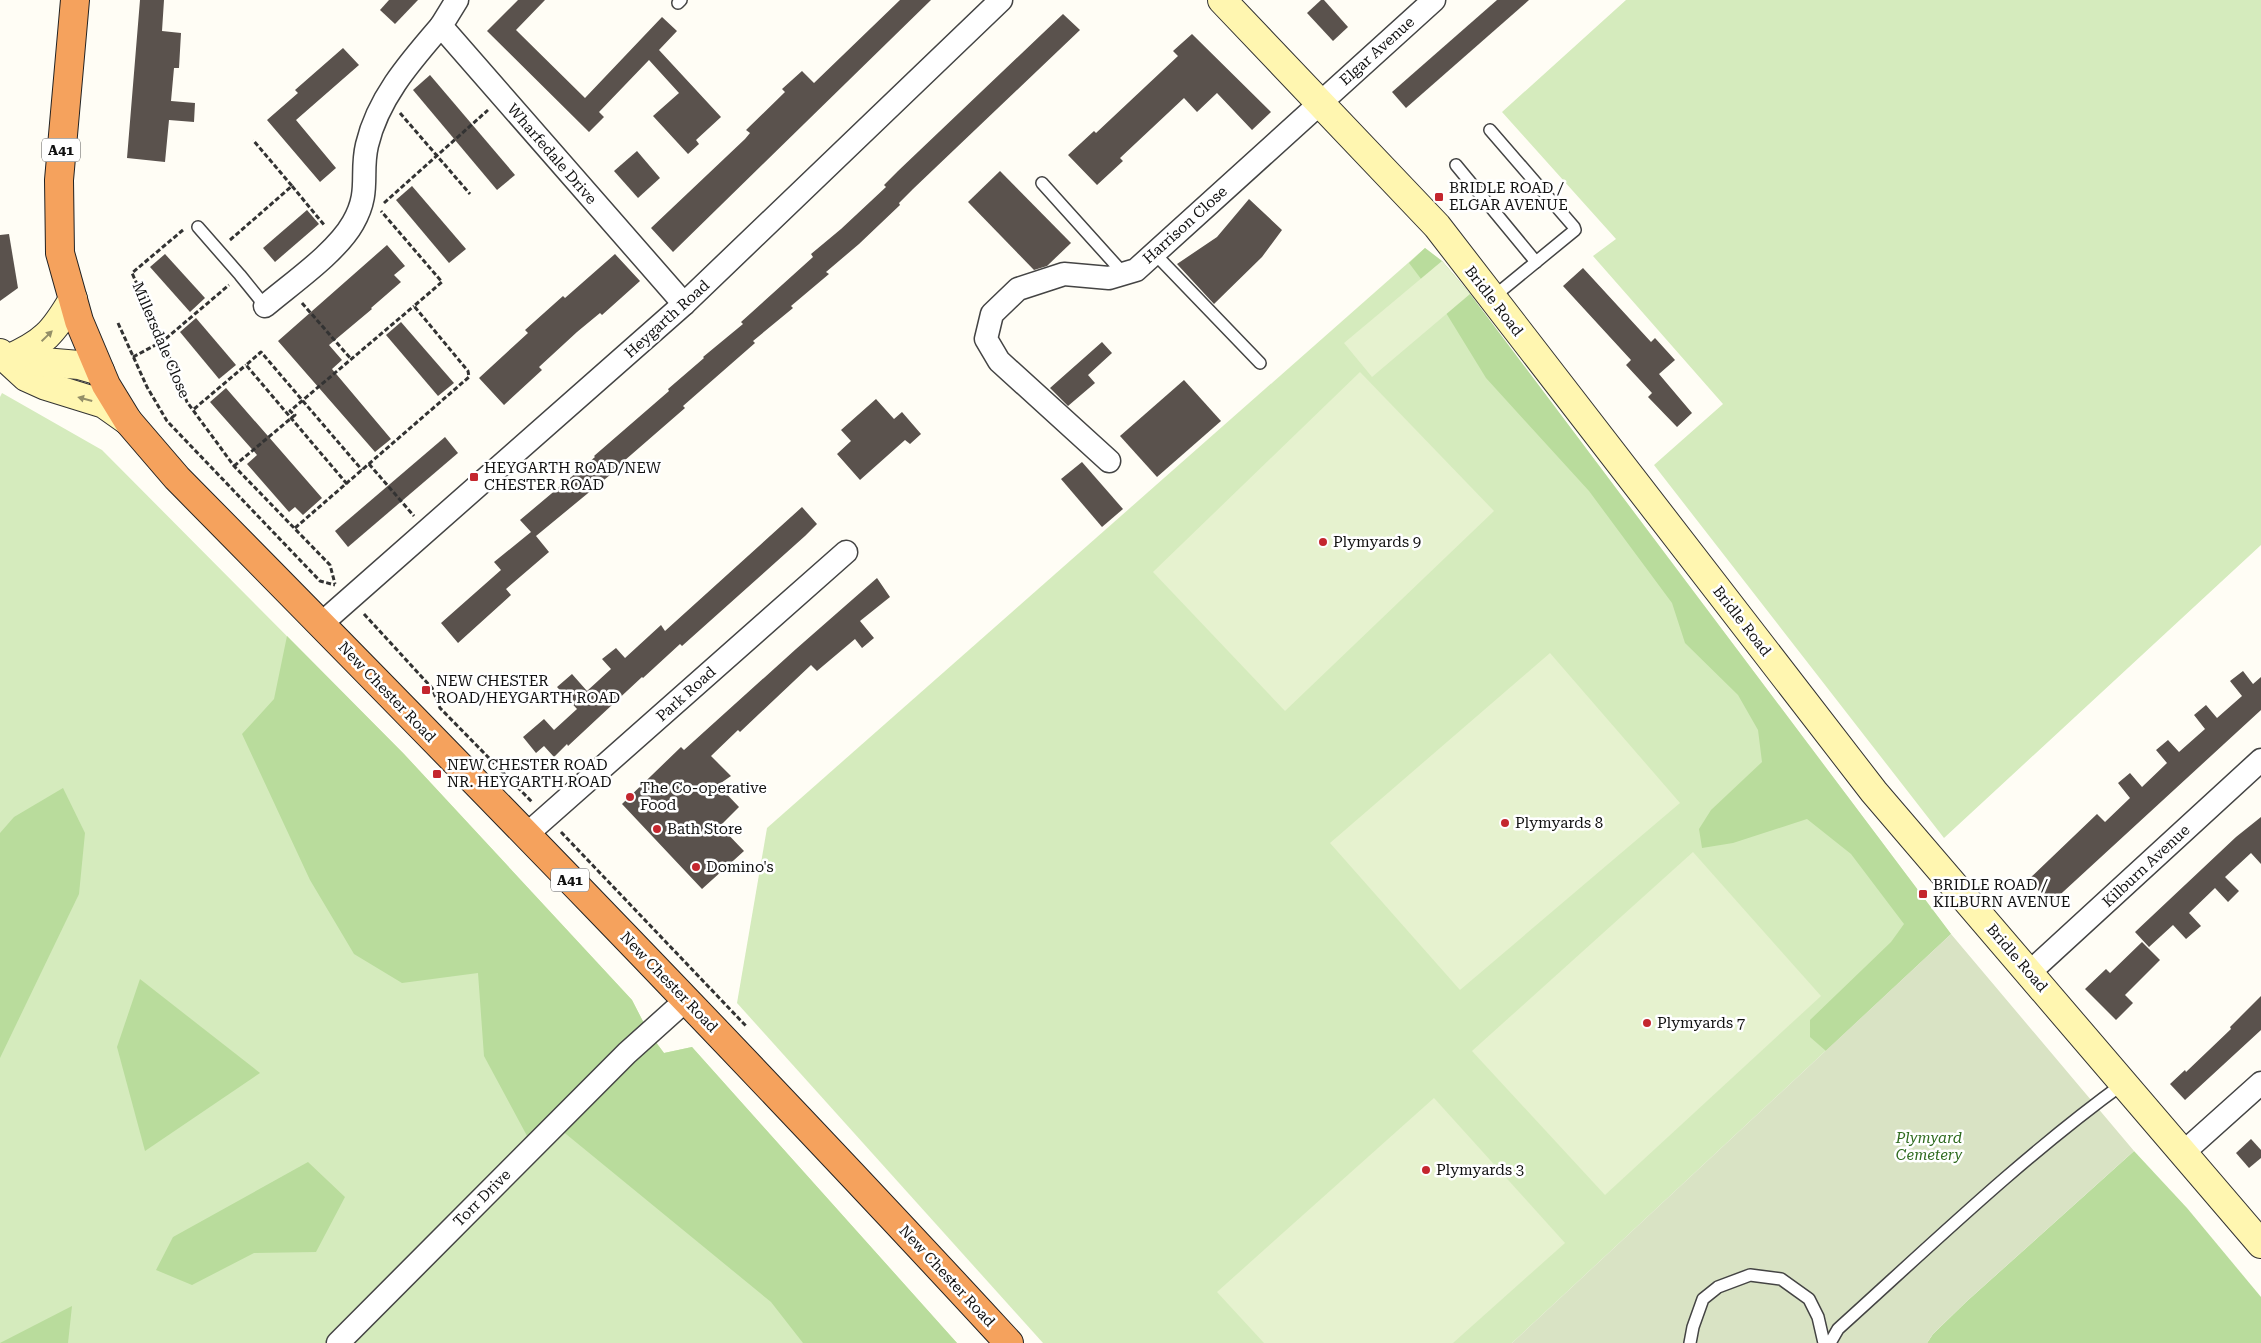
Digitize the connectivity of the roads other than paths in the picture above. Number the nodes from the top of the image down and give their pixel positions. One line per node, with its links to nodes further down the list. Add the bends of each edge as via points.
1 (76, 0): 16 (highway, New Chester Road / A41, via 59,180 60,253)
2 (457, 0): 6 (street)
3 (1001, 0): 17 (street, Heygarth Road)
4 (1222, 0): 7 (street, Bridle Road)
5 (1434, 0): 7 (street, Elgar Avenue)
6 (441, 26): 17 (street, Wharfedale Drive); 18 (street, via 409,62 385,97 367,146 365,193 354,221 339,243)
7 (1320, 102): 12 (street, Harrison Close); 15 (street, Bridle Road, via 1437,226)
8 (1490, 130): 13 (lane, via 1574,227 1572,233)
9 (1456, 165): 13 (lane)
10 (1042, 183): 14 (lane)
11 (198, 227): 18 (lane)
12 (1154, 253): 14 (street, Harrison Close, via 1136,270); 20 (lane)
13 (1536, 262): 15 (lane)
14 (1124, 274): 23 (street, Harrison Close, via 1109,278 1064,274 1018,289 992,314 986,339 999,361)
15 (1492, 298): 28 (street, Bridle Road, via 1874,792)
16 (73, 299): 19 (street, one-way to 16, via 33,348 43,340 58,324); 21 (highway, New Chester Road / A41)
17 (684, 304): 25 (street, Heygarth Road, via 426,532 343,592)
18 (265, 306)
19 (4, 356): 21 (street); 22 (street, one-way to 19, via 104,404 26,377)
20 (1260, 363)
21 (100, 370): 22 (highway, New Chester Road / A41)
22 (128, 422): 25 (highway, New Chester Road / A41, via 177,478)
23 (1109, 461)
24 (846, 552): 27 (street, Park Road)
25 (321, 624): 27 (highway, New Chester Road / A41)
26 (2261, 760): 28 (street, Kilburn Avenue)
27 (526, 835): 29 (highway, New Chester Road / A41)
28 (2030, 972): 30 (street, Bridle Road)
29 (686, 1000): 34 (street, Torr Drive, via 627,1052); 35 (highway, New Chester Road / A41, via 861,1182)
30 (2124, 1083): 32 (street, Bridle Road); 38 (lane, via 2072,1121 1984,1198 1838,1330)
31 (2261, 1083): 32 (street)
32 (2184, 1152): 33 (street, Bridle Road)
33 (2261, 1244)
34 (338, 1343)
35 (1009, 1343)
36 (1690, 1343): 37 (lane, via 1703,1299 1718,1287 1750,1275 1781,1279 1809,1299 1818,1317)
37 (1824, 1343)
38 (1830, 1343)

